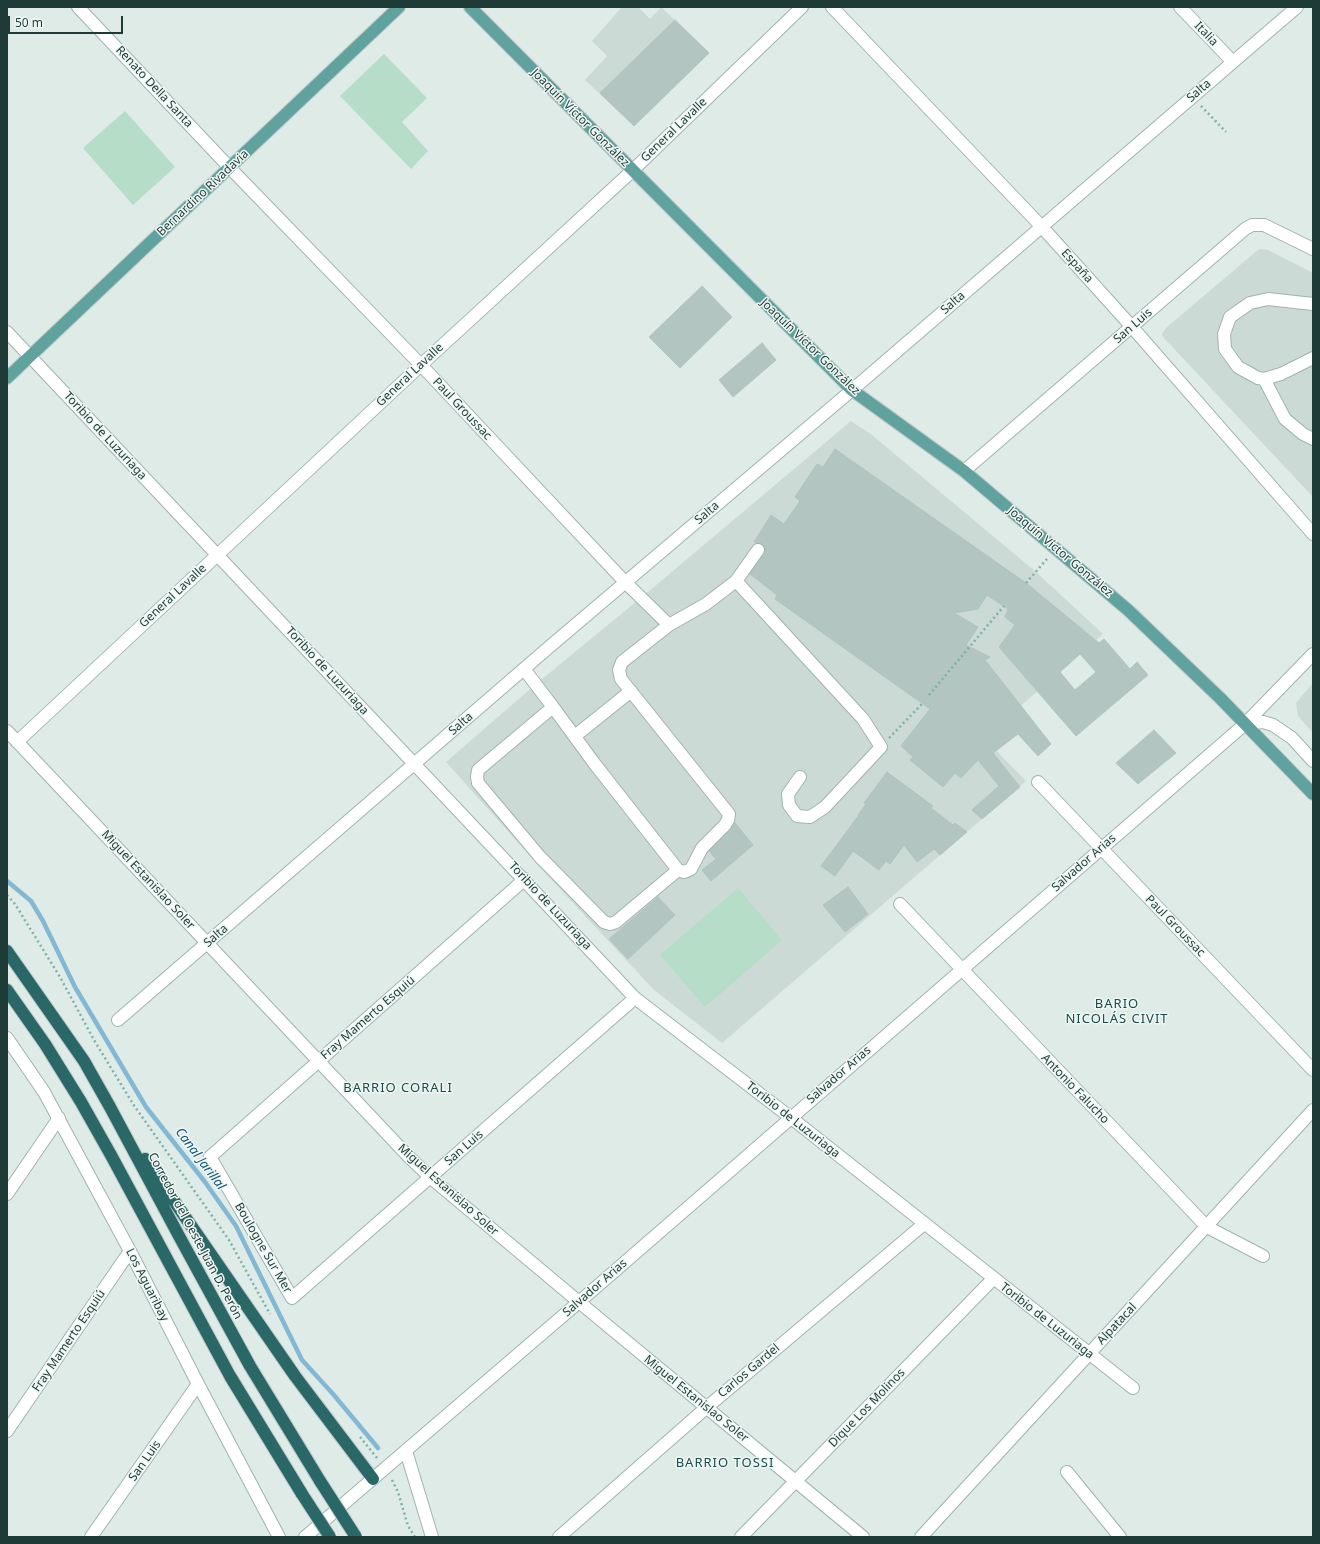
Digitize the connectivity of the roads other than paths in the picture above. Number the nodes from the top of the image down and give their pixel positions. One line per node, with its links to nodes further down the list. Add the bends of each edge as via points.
1 (78, 7): 9 (street, Renato Della Santa)
2 (398, 7): 9 (main road, Bernardino Rivadavia)
3 (470, 7): 10 (main road, Joaquín Víctor González)
4 (802, 7): 10 (street, General Lavalle)
5 (832, 7): 11 (street, España)
6 (1180, 7): 8 (street, Italia)
7 (1297, 7): 8 (street, Salta)
8 (1232, 62): 11 (street, Salta)
9 (230, 168): 16 (main road, Bernardino Rivadavia); 18 (street, Paul Groussac)
10 (632, 171): 18 (street, General Lavalle); 21 (main road, Joaquín Víctor González)
11 (1042, 227): 14 (street, España); 21 (street, Salta)
12 (1313, 249): 14 (street, San Luis, via 1268,226 1249,227)
13 (1313, 304): 20 (street, via 1268,299 1250,303 1230,317 1224,334 1225,349 1238,367)
14 (1132, 327): 23 (street, San Luis); 24 (street, España)
15 (7, 332): 16 (street, Toribio de Luzuriaga)
16 (30, 356): 19 (main road, Bernardino Rivadavia); 26 (street, Toribio de Luzuriaga)
17 (1313, 358): 20 (street, via 1289,371)
18 (421, 365): 26 (street, General Lavalle); 28 (street, Paul Groussac)
19 (7, 378)
20 (1264, 379): 22 (street, via 1285,419 1303,434)
21 (852, 390): 23 (main road, Joaquín Víctor González); 28 (street, Salta)
22 (1313, 438)
23 (964, 471): 34 (main road, Joaquín Víctor González, via 1145,626)
24 (1313, 534)
25 (758, 550): 27 (street)
26 (217, 555): 37 (street, General Lavalle); 39 (street, Toribio de Luzuriaga)
27 (736, 580): 29 (street, via 706,604); 40 (street, via 863,719 881,747 825,807 810,817 796,816 789,805 788,794)
28 (625, 582): 29 (street, Paul Groussac); 31 (street, Salta)
29 (669, 625): 32 (street, via 622,662 619,670 621,679)
30 (1313, 654): 34 (street, Salvador Arias)
31 (524, 669): 33 (street); 39 (street, Salta)
32 (631, 691): 36 (street); 44 (street, via 729,814 725,825 702,848 691,869 684,872)
33 (553, 707): 36 (street); 44 (street, via 478,770 478,783 540,857 604,922 616,922)
34 (1245, 724): 38 (street, via 1263,722 1273,725 1292,738); 42 (main road, Joaquín Víctor González); 43 (street, Salvador Arias)
35 (7, 732): 37 (street, Miguel Estanislao Soler)
36 (575, 736): 44 (street)
37 (17, 742): 47 (street, Miguel Estanislao Soler)
38 (1313, 761)
39 (415, 764): 45 (street, Toribio de Luzuriaga); 47 (street, Salta)
40 (800, 777)
41 (1038, 782): 43 (street, Paul Groussac)
42 (1313, 794)
43 (1100, 848): 49 (street, Salvador Arias); 55 (street, Paul Groussac)
44 (678, 870)
45 (525, 879): 51 (street, Toribio de Luzuriaga); 54 (street, Fray Mamerto Esquiú)
46 (900, 904): 49 (street, Antonio Falucho)
47 (207, 943): 52 (street, Salta); 54 (street, Miguel Estanislao Soler)
48 (7, 951): 56 (highway, Corredor del Oeste Juan D. Perón, via 78,1051)
49 (961, 970): 59 (street, Salvador Arias); 64 (street, Antonio Falucho)
50 (7, 990): 82 (highway, bridge, via 81,1102 230,1376)
51 (635, 998): 59 (street, Toribio de Luzuriaga); 61 (street, San Luis)
52 (118, 1020)
53 (7, 1038): 58 (street, Los Aguaribay)
54 (319, 1061): 60 (street, Fray Mamerto Esquiú); 61 (street, Miguel Estanislao Soler)
55 (1313, 1070)
56 (110, 1107): 77 (highway, via 295,1376); 83 (highway, Corredor del Oeste Juan D. Perón, bridge, via 250,1366)
57 (1313, 1110): 64 (street, Alpatacal)
58 (59, 1118): 62 (street); 65 (street, Los Aguaribay)
59 (790, 1118): 63 (street, Toribio de Luzuriaga); 69 (street, Salvador Arias)
60 (210, 1157): 68 (street, Boulogne Sur Mer)
61 (431, 1178): 68 (street, San Luis); 69 (street, Miguel Estanislao Soler)
62 (7, 1194)
63 (924, 1224): 67 (street, Toribio de Luzuriaga); 73 (street, Carlos Gardel)
64 (1207, 1227): 66 (street, Antonio Falucho); 70 (street, Alpatacal)
65 (130, 1251): 71 (street, Los Aguaribay); 74 (street, Fray Mamerto Esquiú)
66 (1263, 1256)
67 (993, 1279): 70 (street, Toribio de Luzuriaga); 78 (street, Dique Los Molinos)
68 (292, 1298)
69 (579, 1302): 73 (street, Miguel Estanislao Soler); 75 (street, Salvador Arias)
70 (1090, 1354): 72 (street, Toribio de Luzuriaga); 88 (street, Alpatacal)
71 (198, 1384): 79 (street, San Luis); 80 (street, Los Aguaribay)
72 (1133, 1388)
73 (706, 1408): 78 (street, Miguel Estanislao Soler); 85 (street, Carlos Gardel)
74 (7, 1431)
75 (406, 1451): 77 (street, Salvador Arias); 84 (street)
76 (1067, 1472): 89 (street)
77 (373, 1479): 81 (street, Salvador Arias)
78 (796, 1481): 86 (street, Dique Los Molinos); 87 (street, Miguel Estanislao Soler)
79 (91, 1537)
80 (279, 1537)
81 (305, 1537)
82 (330, 1537)
83 (356, 1537)
84 (432, 1537)
85 (558, 1537)
86 (741, 1537)
87 (863, 1537)
88 (921, 1537)
89 (1120, 1537)

